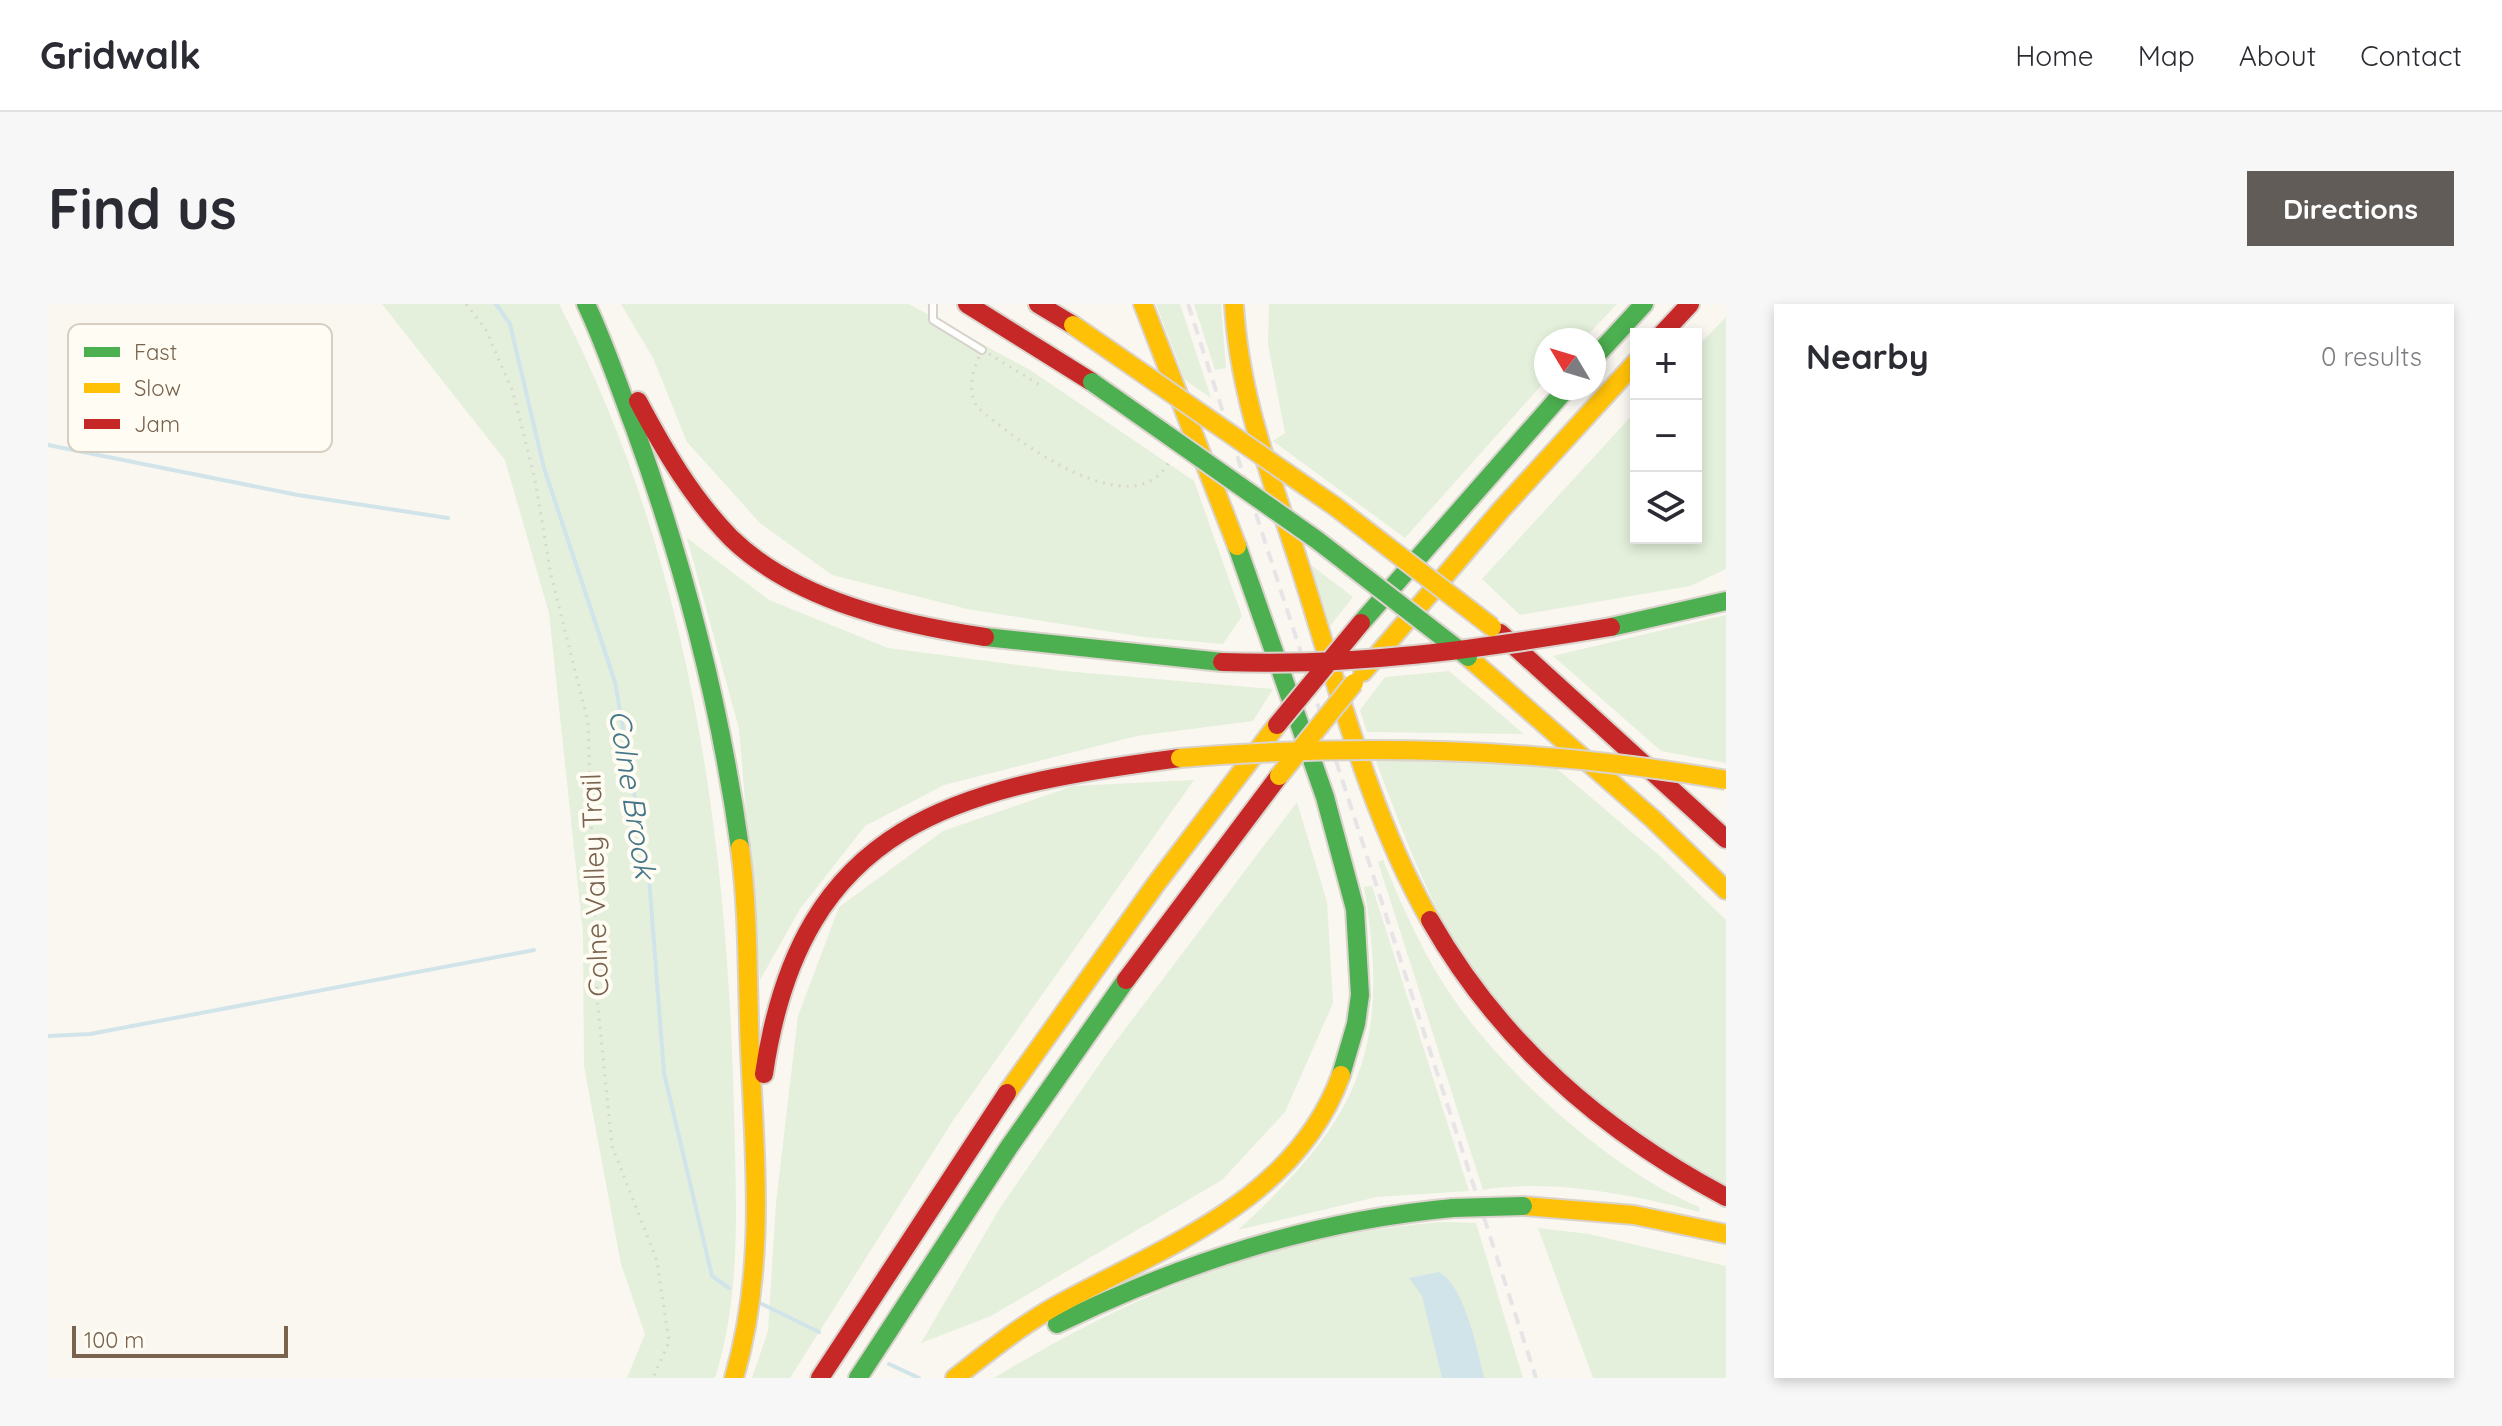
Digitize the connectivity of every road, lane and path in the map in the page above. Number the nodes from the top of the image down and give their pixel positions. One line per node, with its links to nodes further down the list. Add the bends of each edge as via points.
1 (466, 304): 26 (path, Colne Valley Trail, via 485,328 513,392 588,722 597,997 612,1146 657,1261 669,1342)
2 (586, 304): 13 (highway)
3 (933, 304): 12 (lane, via 933,320)
4 (967, 304): 21 (highway, bridge, via 1092,382 1317,540 1468,657)
5 (1038, 304): 20 (highway, bridge, via 1336,507 1492,627)
6 (1143, 304): 25 (highway, via 1272,637 1328,806 1358,930 1358,1017 1321,1117 1273,1177 1209,1225 1051,1309)
7 (1234, 304): 23 (highway, via 1247,406 1366,766 1420,903 1473,989 1564,1090 1630,1142)
8 (1644, 304): 11 (highway)
9 (1690, 304): 10 (highway)
10 (1668, 328)
11 (1606, 345)
12 (982, 350): 15 (path); 17 (path, via 971,382 977,407 1087,481 1112,487 1146,483 1158,478)
13 (612, 363): 18 (highway, bridge, via 700,505 753,557 796,584 871,612 1057,646 1264,665 1368,662 1468,651); 22 (highway, via 683,567 722,738 747,920)
14 (1630, 369): 29 (highway, bridge, via 1501,510 1279,776 1064,1066)
15 (1040, 385)
16 (1556, 400): 28 (highway, bridge, via 1361,623 1149,891 931,1201)
17 (1170, 460)
18 (1726, 601)
19 (1726, 780): 22 (highway, bridge, via 1575,757 1442,745 1180,758 1072,773 976,796 916,822 858,865 807,926 784,974 767,1046)
20 (1726, 839)
21 (1726, 890)
22 (757, 1141): 27 (highway, via 753,1295)
23 (1726, 1197)
24 (1726, 1234): 25 (highway, bridge, via 1634,1215 1523,1206 1383,1214 1254,1243 1121,1292 1006,1352)
25 (994, 1350): 30 (highway)
26 (653, 1378)
27 (734, 1378)
28 (820, 1378)
29 (858, 1378)
30 (955, 1378)

